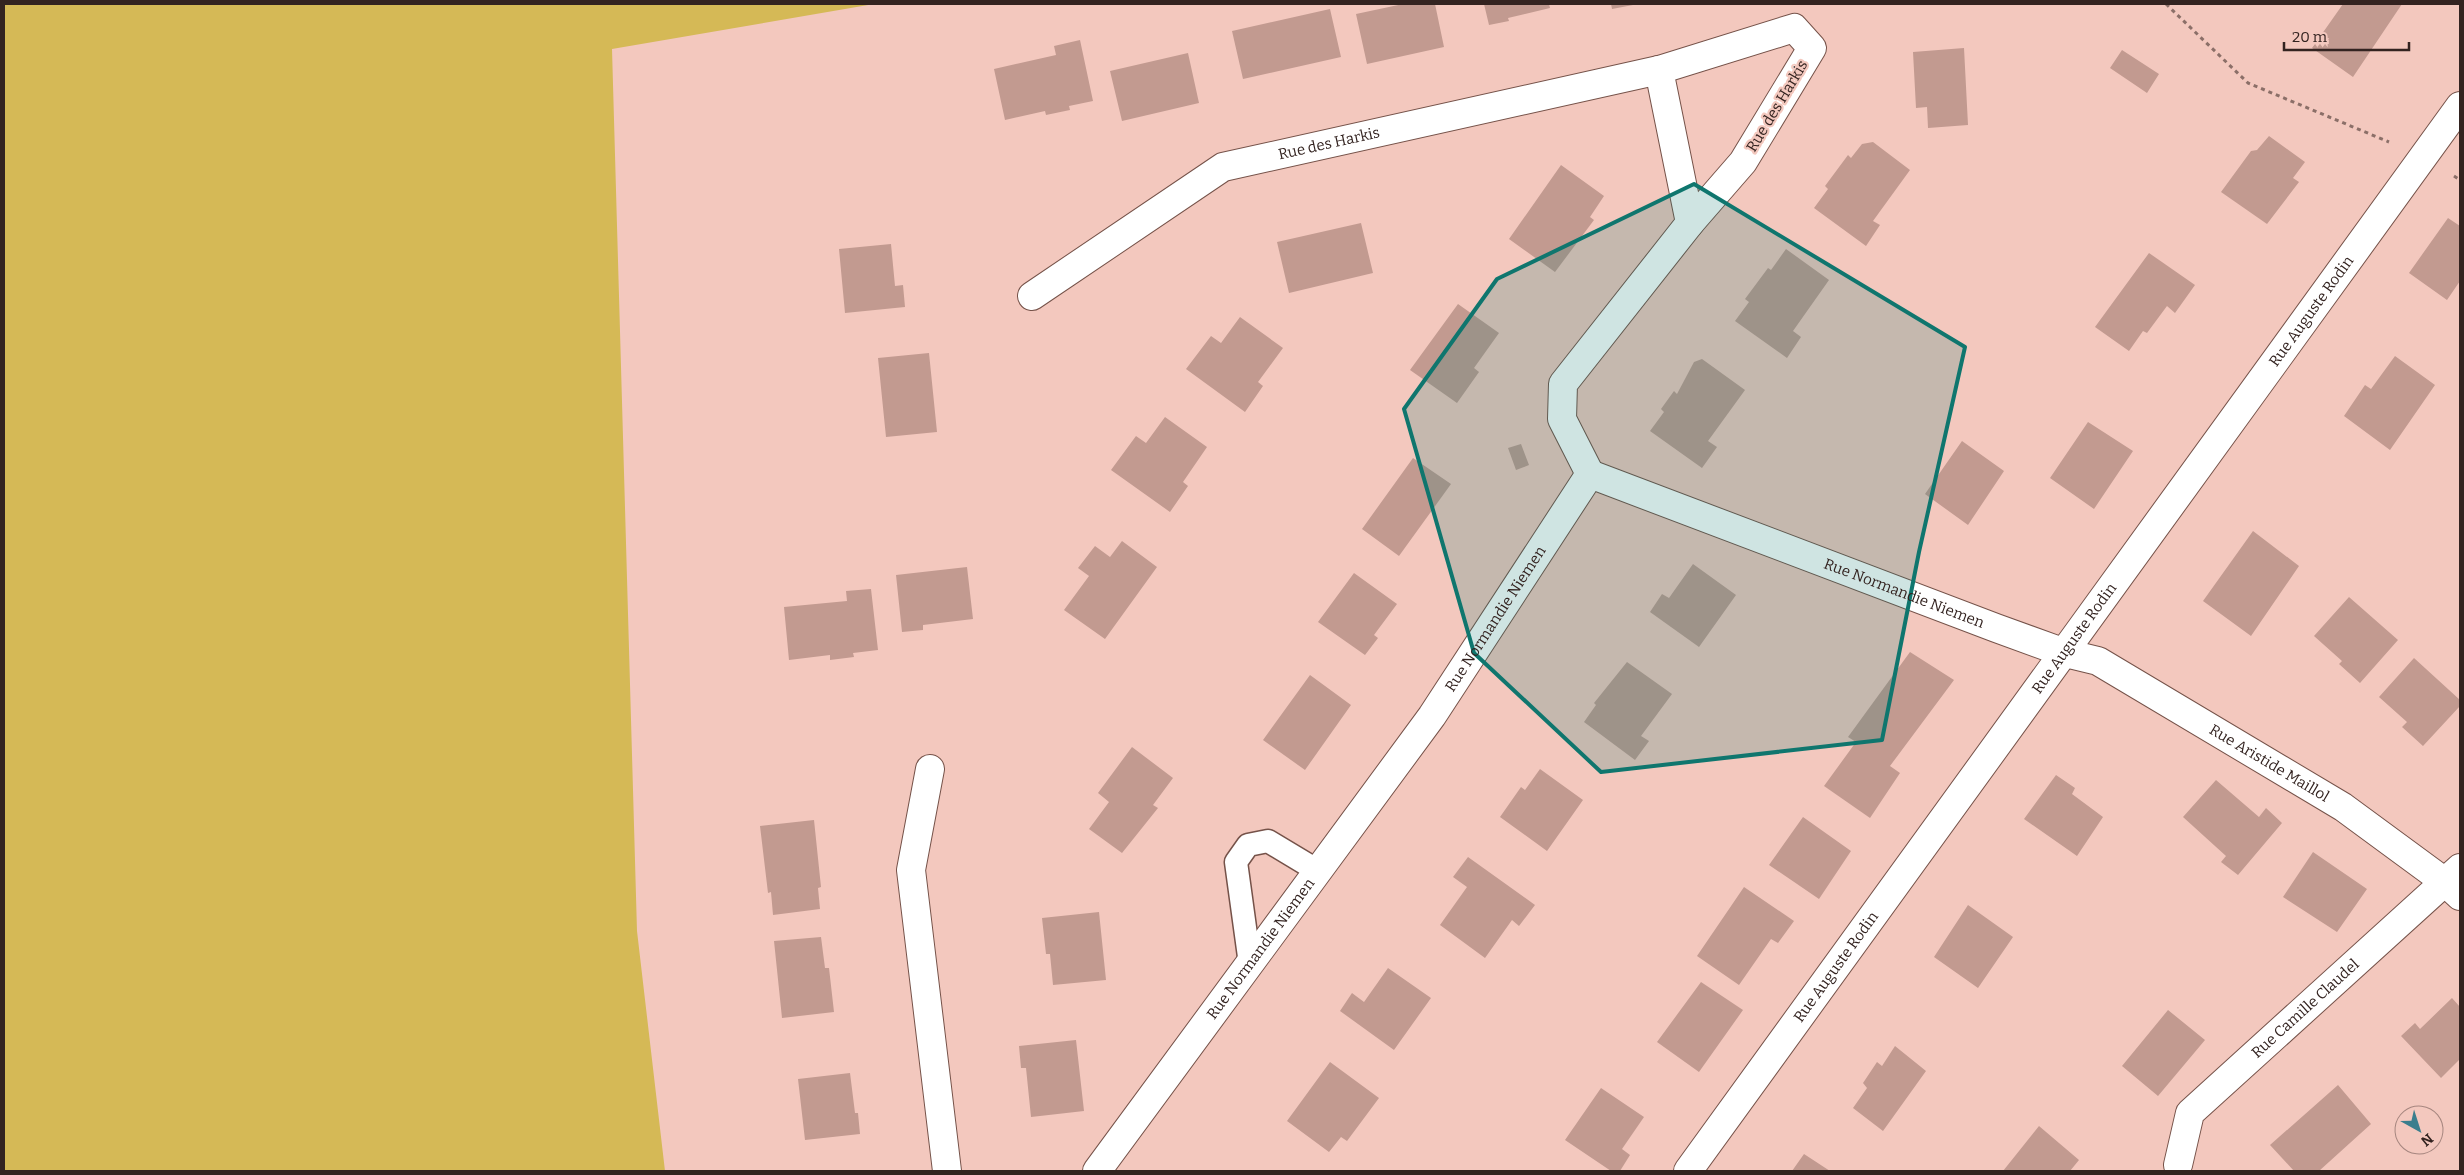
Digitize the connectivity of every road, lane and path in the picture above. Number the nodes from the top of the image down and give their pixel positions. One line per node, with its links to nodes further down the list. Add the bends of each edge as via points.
1 (2166, 4): 4 (path, via 2248,83)
2 (1659, 70): 5 (street); 5 (street, Rue des Harkis, via 1794,28 1812,48 1743,162); 6 (street, Rue des Harkis, via 1222,168)
3 (2460, 106): 4 (street, Rue Auguste Rodin)
4 (2424, 156): 8 (street, Rue Auguste Rodin)
5 (1690, 223): 7 (street, Rue des Harkis, via 1563,384 1562,419)
6 (1032, 296)
7 (1590, 474): 8 (street, Rue Normandie Niemen); 10 (street, Rue Normandie Niemen, via 1432,716)
8 (2065, 653): 11 (street, Rue Aristide Maillol, via 2098,661 2343,806); 16 (street, Rue Auguste Rodin)
9 (930, 769): 14 (street, via 911,870)
10 (1318, 871): 12 (street, Rue Normandie Niemen); 12 (lane, via 1268,841 1248,845 1236,862)
11 (2455, 882): 13 (street, Rue Camille Claudel, via 2190,1114)
12 (1250, 964): 15 (street, Rue Normandie Niemen)
13 (2178, 1165)
14 (947, 1171)
15 (1097, 1171)
16 (1688, 1171)

